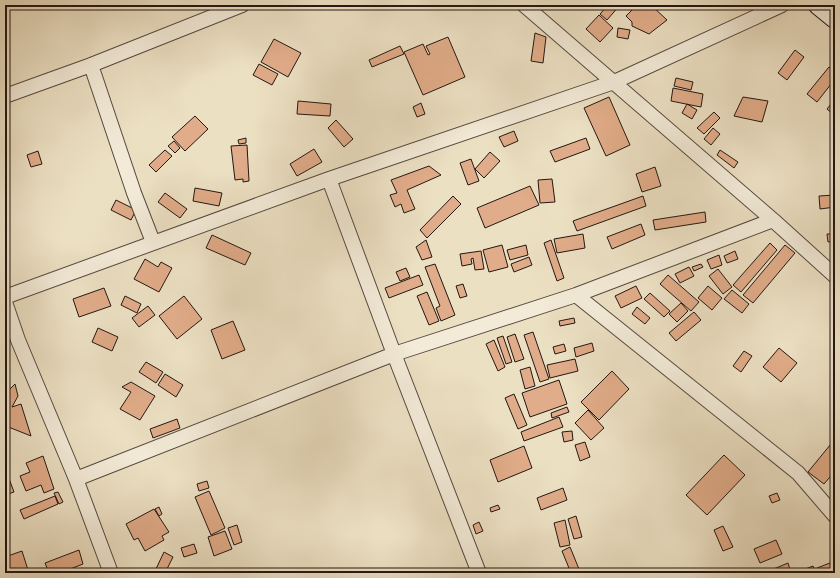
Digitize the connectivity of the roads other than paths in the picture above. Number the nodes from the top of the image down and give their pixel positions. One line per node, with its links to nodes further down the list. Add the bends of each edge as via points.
1 (242, 5): 6 (street)
2 (524, 5): 7 (street)
3 (782, 5): 7 (street)
4 (819, 5): 5 (street)
5 (835, 18)
6 (90, 65): 8 (street); 11 (street)
7 (614, 82): 9 (street); 10 (street)
8 (5, 96)
9 (329, 179): 11 (street); 16 (street)
10 (773, 220): 12 (street); 13 (street)
11 (153, 242): 14 (street)
12 (835, 276)
13 (576, 295): 16 (street); 18 (street, via 798,473)
14 (5, 297)
15 (5, 302): 17 (street, via 18,340)
16 (394, 354): 17 (street); 20 (street)
17 (76, 479): 19 (street)
18 (835, 516)
19 (111, 573)
20 (479, 573)

